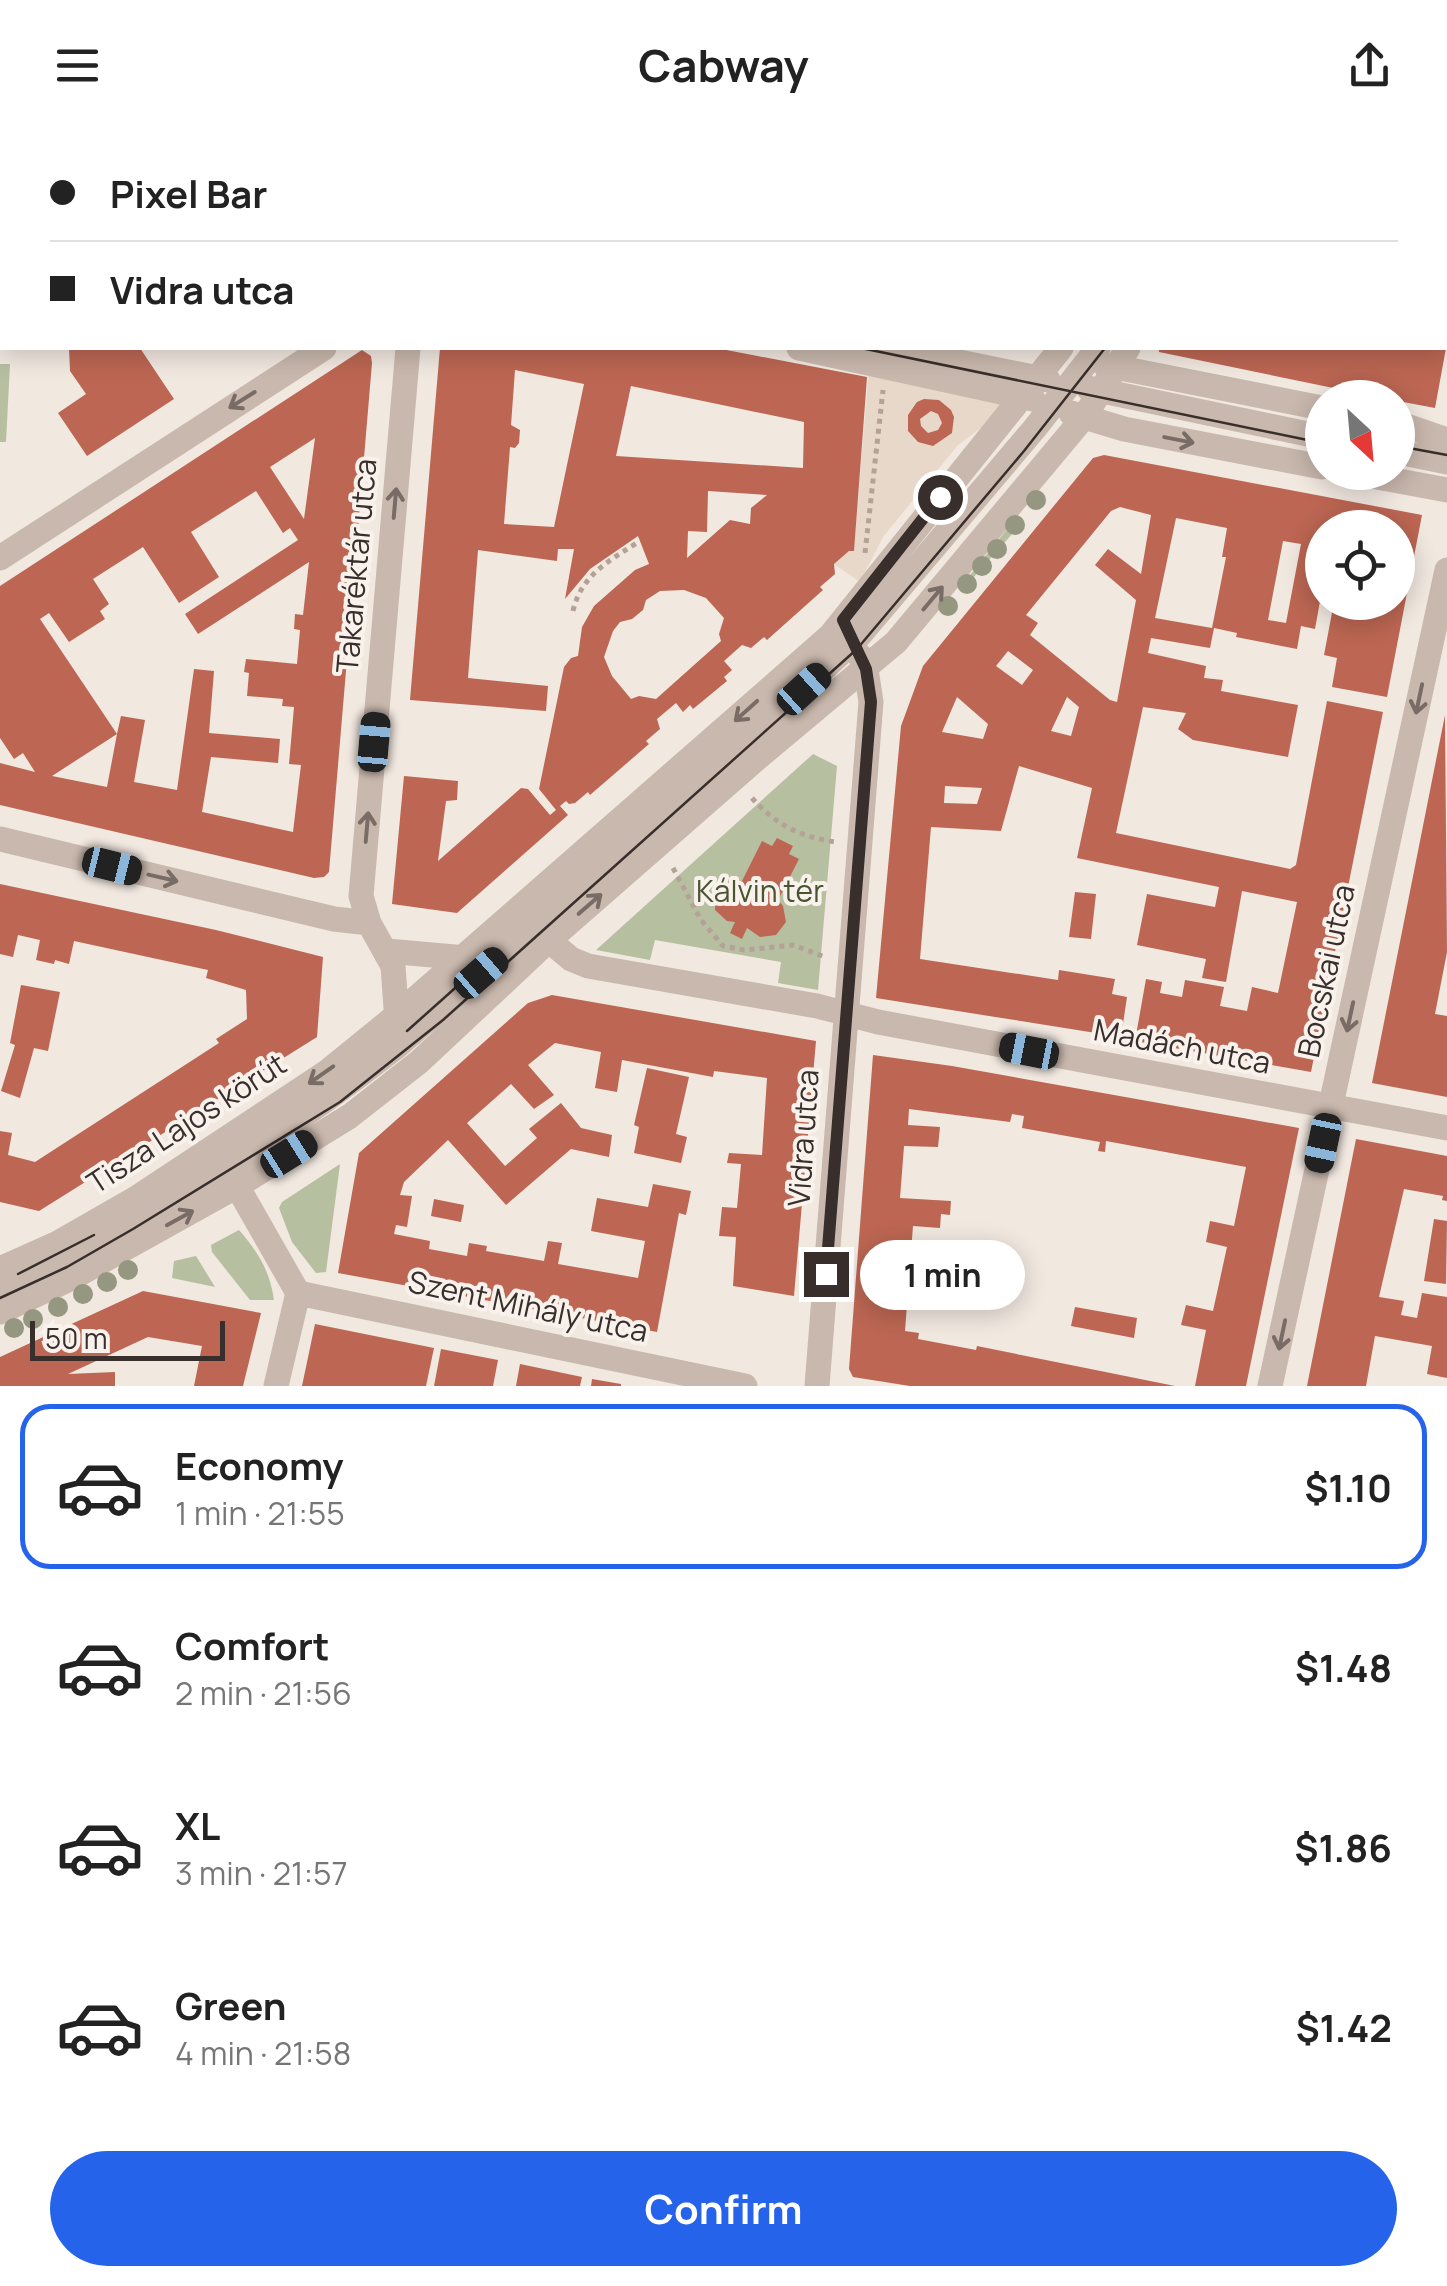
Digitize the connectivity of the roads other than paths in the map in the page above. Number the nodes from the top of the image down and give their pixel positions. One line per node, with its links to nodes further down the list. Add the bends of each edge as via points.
1 (321, 350): 22 (street, one-way to 22)
2 (814, 350): 7 (street)
3 (983, 350): 8 (street)
4 (406, 351): 28 (street, Takaréktár utca, one-way to 4, via 360,896)
5 (1092, 355): 6 (street); 8 (street); 9 (street, Tisza Lajos körút)
6 (1123, 357): 10 (street, Tisza Lajos körút); 11 (street)
7 (888, 360): 8 (street)
8 (1044, 370): 9 (street); 12 (street); 24 (street, Tisza Lajos körút, via 853,604)
9 (1069, 384): 10 (street); 12 (street, Tisza Lajos körút)
10 (1101, 391): 13 (street, Tisza Lajos körút); 15 (street)
11 (1305, 404)
12 (1053, 406): 13 (street); 24 (street, Tisza Lajos körút)
13 (1084, 417): 19 (street, one-way to 19); 25 (street, Tisza Lajos körút, one-way to 13, via 896,642)
14 (1415, 429): 16 (street)
15 (1305, 433)
16 (1447, 440)
17 (1415, 455): 18 (street)
18 (1447, 462)
19 (1305, 464)
20 (1415, 484): 21 (street)
21 (1447, 490)
22 (0, 558)
23 (1447, 570): 39 (street, Bocskai utca, one-way to 39)
24 (848, 631): 25 (street); 27 (street, Tisza Lajos körút, one-way to 27); 29 (street, Tisza Lajos körút)
25 (866, 669): 29 (street, Tisza Lajos körút, one-way to 25); 34 (street, via 871,702)
26 (0, 839): 28 (street, one-way to 28)
27 (533, 896): 29 (street); 32 (street, Tisza Lajos körút)
28 (369, 923): 30 (street, Takaréktár utca)
29 (541, 933): 31 (street, Tisza Lajos körút); 33 (street, Tisza Lajos körút); 34 (street, via 588,966)
30 (387, 950): 32 (street); 35 (street, Takaréktár utca)
31 (507, 950): 32 (street, Tisza Lajos körút); 36 (street, Tisza Lajos körút)
32 (461, 959): 35 (street, Tisza Lajos körút)
33 (466, 1014): 36 (street); 38 (street, Tisza Lajos körút)
34 (847, 1014): 39 (street, Madách utca); 48 (street, Vidra utca)
35 (397, 1015): 36 (street); 37 (street); 41 (street, Tisza Lajos körút, one-way to 41)
36 (430, 1018): 37 (street, Tisza Lajos körút)
37 (396, 1048): 38 (street); 41 (street, Tisza Lajos körút)
38 (387, 1086): 41 (street, Tisza Lajos körút, via 350,1116)
39 (1330, 1108): 40 (street, Madách utca); 49 (street, Bocskai utca, one-way to 49)
40 (1447, 1128)
41 (225, 1166): 42 (street, Tisza Lajos körút, via 138,1197); 43 (street, Tisza Lajos körút, via 64,1261); 44 (street); 45 (street, Tisza Lajos körút, one-way to 41, via 72,1278)
42 (0, 1269)
43 (0, 1290)
44 (298, 1292): 46 (street); 47 (street, Szent Mihály utca)
45 (0, 1312)
46 (276, 1386)
47 (745, 1386)
48 (818, 1386)
49 (1270, 1386)

